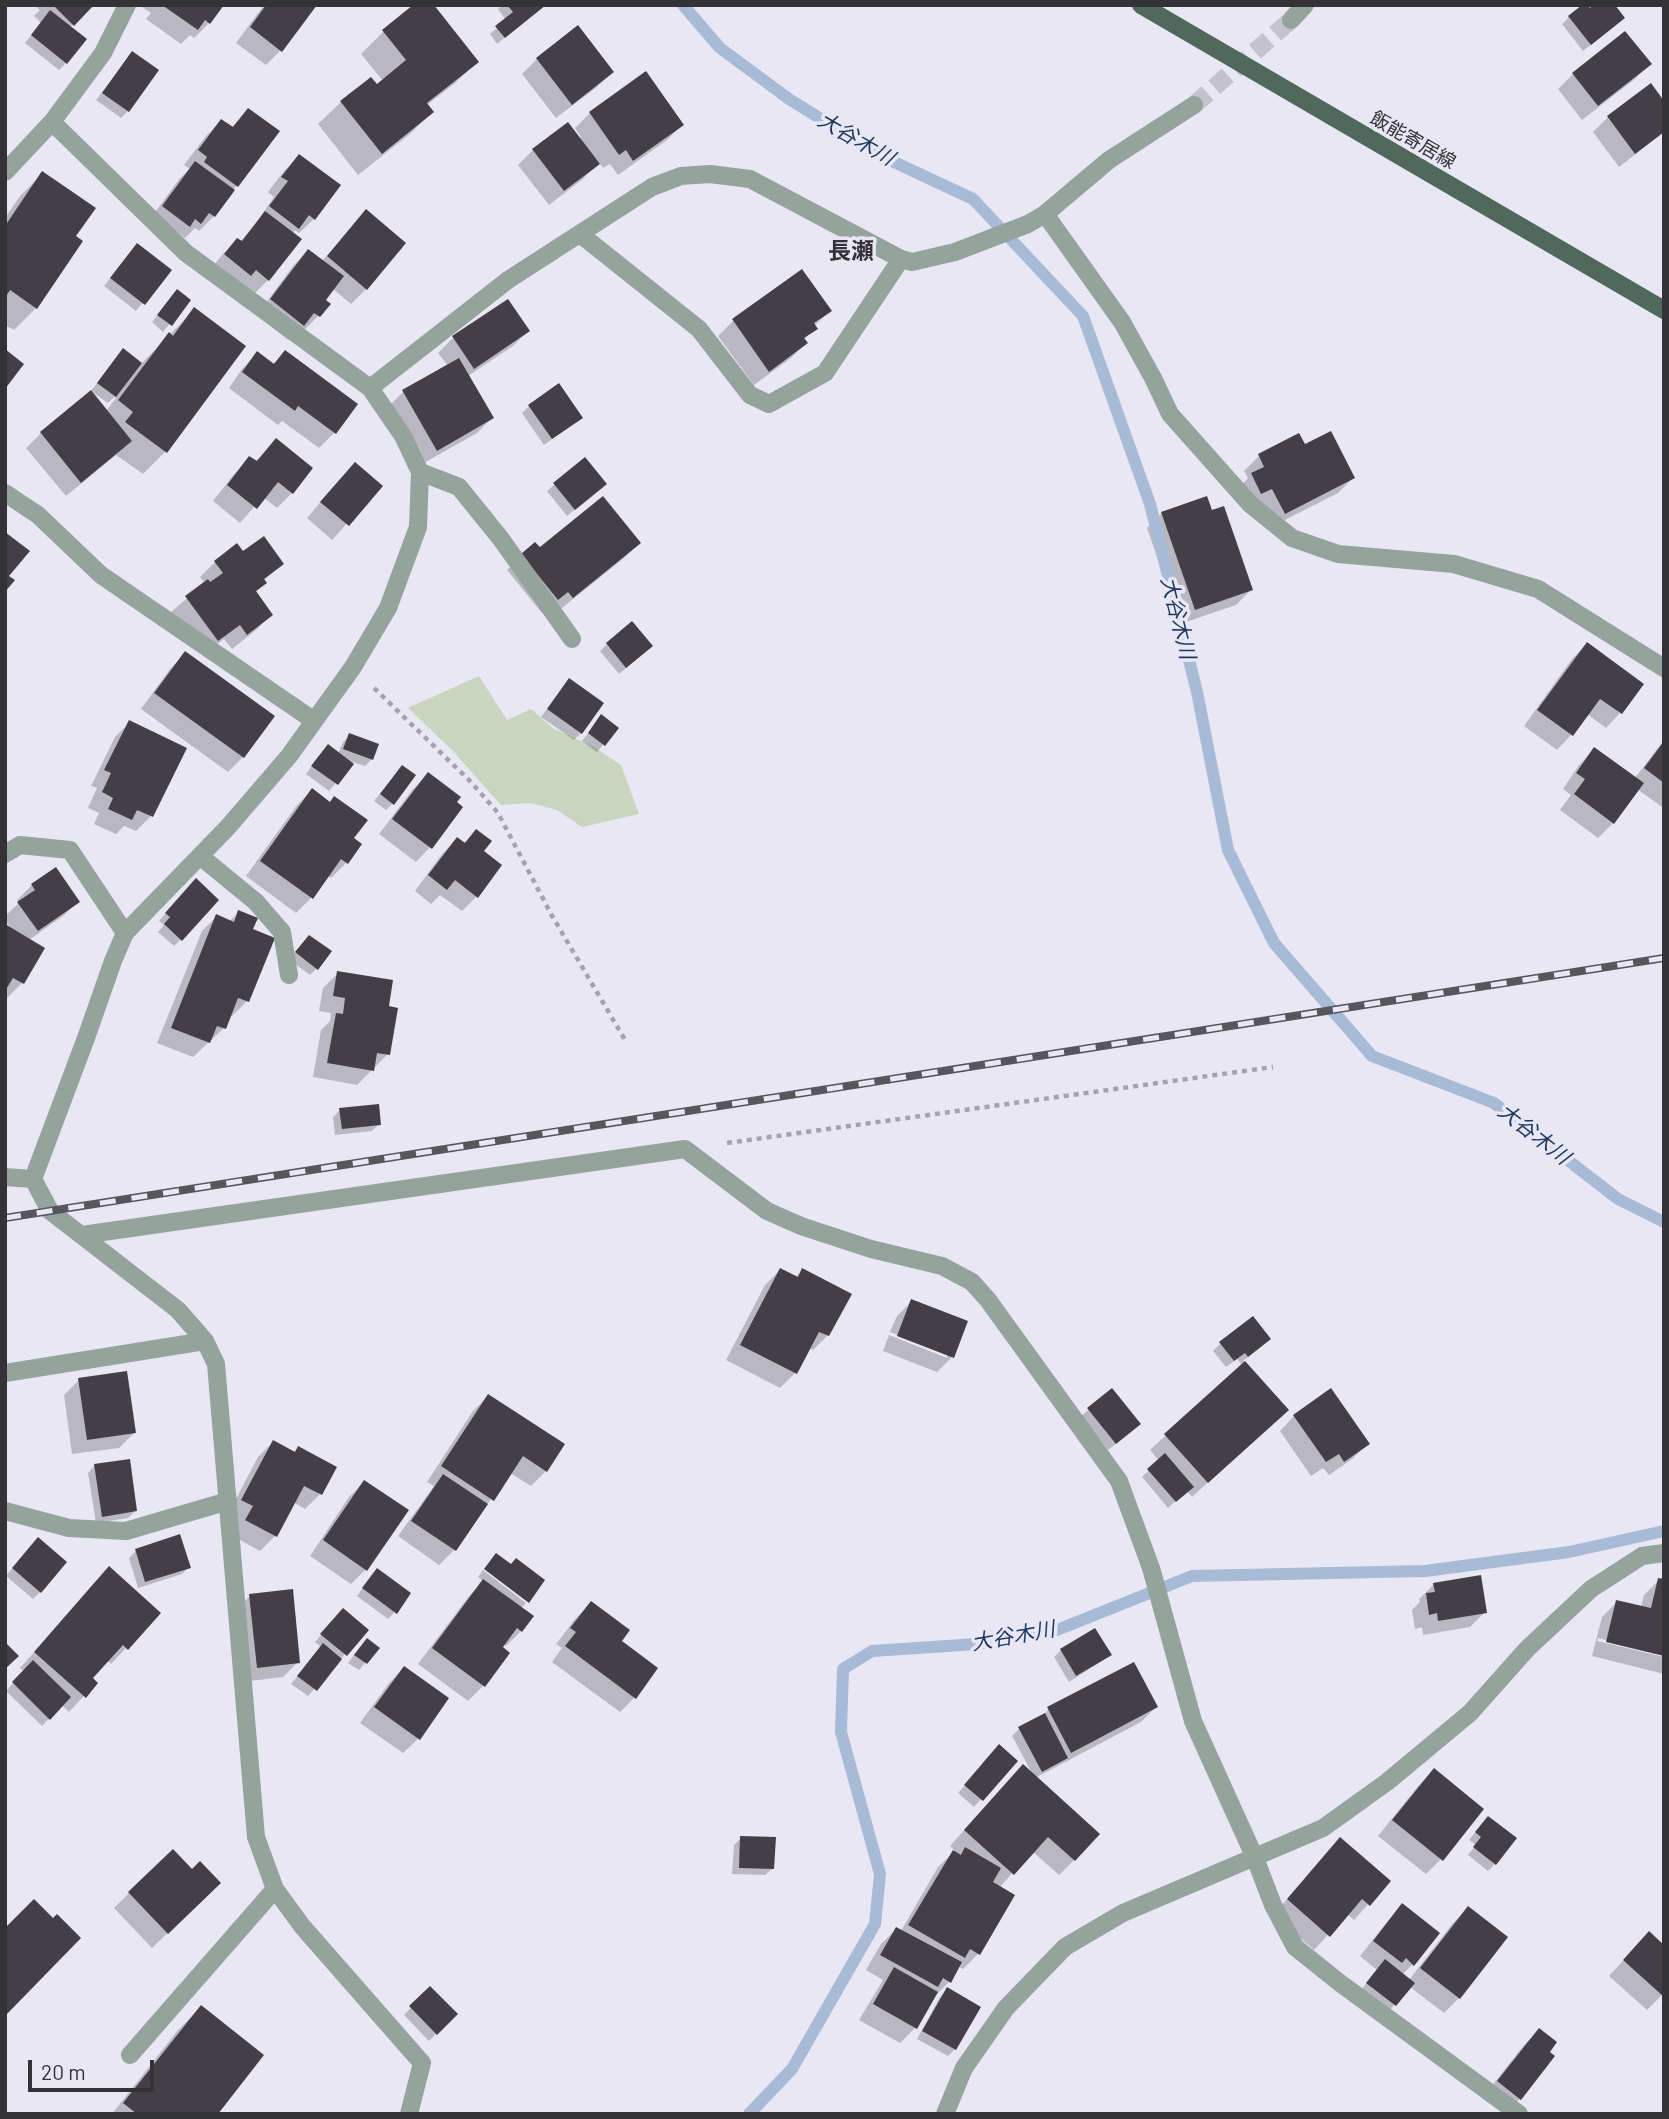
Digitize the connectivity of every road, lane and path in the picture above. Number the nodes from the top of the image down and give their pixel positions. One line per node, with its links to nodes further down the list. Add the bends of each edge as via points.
1 (127, 5): 6 (street, via 103,53)
2 (1141, 5): 11 (main road, 飯能寄居線)
3 (1305, 5): 4 (street)
4 (1292, 20)
5 (1194, 105): 8 (street, via 1109,160)
6 (52, 122): 7 (street); 12 (street, via 186,253)
7 (5, 172)
8 (1045, 214): 10 (street, via 955,252); 17 (street, via 1122,322 1170,414 1250,504 1292,538 1338,554 1454,564 1538,589)
9 (580, 234): 10 (street, via 652,187 681,176 710,174 750,179); 10 (street, via 699,329 750,395 769,404 825,373); 12 (street, via 508,280)
10 (901, 259)
11 (1664, 310)
12 (370, 388): 13 (street, via 403,436)
13 (420, 472): 15 (street, via 459,487); 16 (street, via 418,527 388,608)
14 (5, 493): 18 (street, via 38,515 101,575)
15 (572, 639)
16 (353, 667): 18 (street); 23 (path, via 498,813)
17 (1664, 668)
18 (313, 720): 20 (street, via 289,755)
19 (5, 854): 21 (street, via 20,845 69,850)
20 (200, 856): 21 (street); 22 (street, via 256,902 282,932)
21 (125, 933): 27 (street)
22 (289, 975)
23 (625, 1040)
24 (1273, 1067): 25 (path)
25 (685, 1149): 28 (street); 34 (street, via 767,1211 871,1249 942,1266 972,1282 988,1300 1119,1481 1151,1568 1194,1721)
26 (5, 1177): 27 (street)
27 (33, 1180): 28 (street, via 50,1211)
28 (82, 1235): 29 (street, via 178,1310)
29 (205, 1341): 30 (street); 31 (street, via 216,1364)
30 (5, 1373)
31 (228, 1501): 32 (street, via 126,1531 69,1528); 35 (street, via 256,1837)
32 (5, 1511)
33 (1664, 1553): 34 (street, via 1642,1556 1591,1589 1527,1649 1470,1713 1387,1782 1322,1828)
34 (1255, 1858): 38 (street, via 1123,1913 1065,1947 1006,2008 964,2068); 39 (street, via 1296,1947)
35 (275, 1889): 36 (street); 37 (street, via 422,2063)
36 (130, 2055)
37 (409, 2114)
38 (945, 2114)
39 (1519, 2114)

